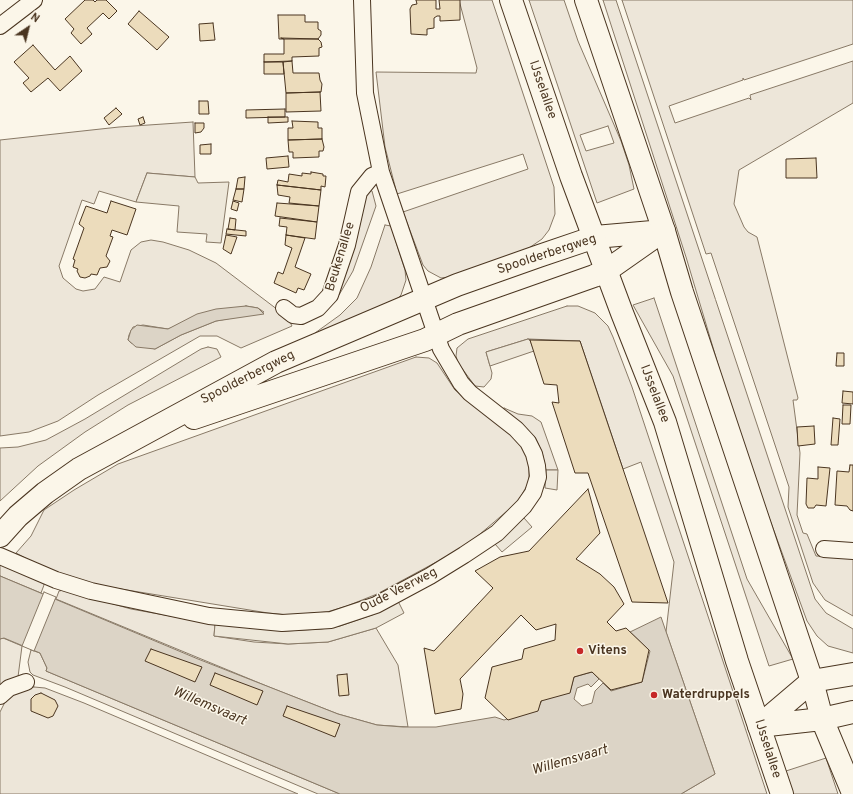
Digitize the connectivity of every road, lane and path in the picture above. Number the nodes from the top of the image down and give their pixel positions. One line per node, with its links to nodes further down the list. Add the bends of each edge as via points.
1 (34, 0): 5 (street)
2 (362, 0): 6 (street, via 365,93)
3 (511, 0): 8 (main road, IJsselallee)
4 (586, 0): 7 (main road)
5 (0, 26)
6 (380, 172): 10 (street); 11 (street, Beukenallee, via 372,176 360,192 347,245 330,295 318,308 301,316 293,315)
7 (664, 231): 8 (main road, Spoolderbergweg); 9 (main road, Spoolderbergweg); 19 (main road)
8 (595, 237): 9 (main road, IJsselallee); 10 (main road, Spoolderbergweg)
9 (606, 271): 12 (main road, Spoolderbergweg, via 458,324); 24 (main road, IJsselallee, via 665,422 737,662)
10 (424, 298): 12 (street); 13 (main road, Spoolderbergweg, via 276,362)
11 (284, 308)
12 (436, 335): 13 (main road, Spoolderbergweg); 17 (street, Oude Veerweg, via 441,349 461,383 474,398 516,429 528,442 537,466 536,487 524,506 496,533 430,576 376,605 331,620 308,623 210,616 91,591 56,580)
13 (136, 437): 14 (main road, Spoolderbergweg, via 79,469 39,498)
14 (3, 533)
15 (824, 549): 16 (street)
16 (853, 551)
17 (0, 556)
18 (853, 674): 19 (main road)
19 (812, 681): 23 (main road); 24 (main road)
20 (26, 682): 21 (street, via 9,688)
21 (0, 696)
22 (853, 712): 23 (main road)
23 (822, 719): 24 (main road); 25 (main road)
24 (759, 726): 26 (main road, IJsselallee)
25 (853, 793)
26 (782, 794)

